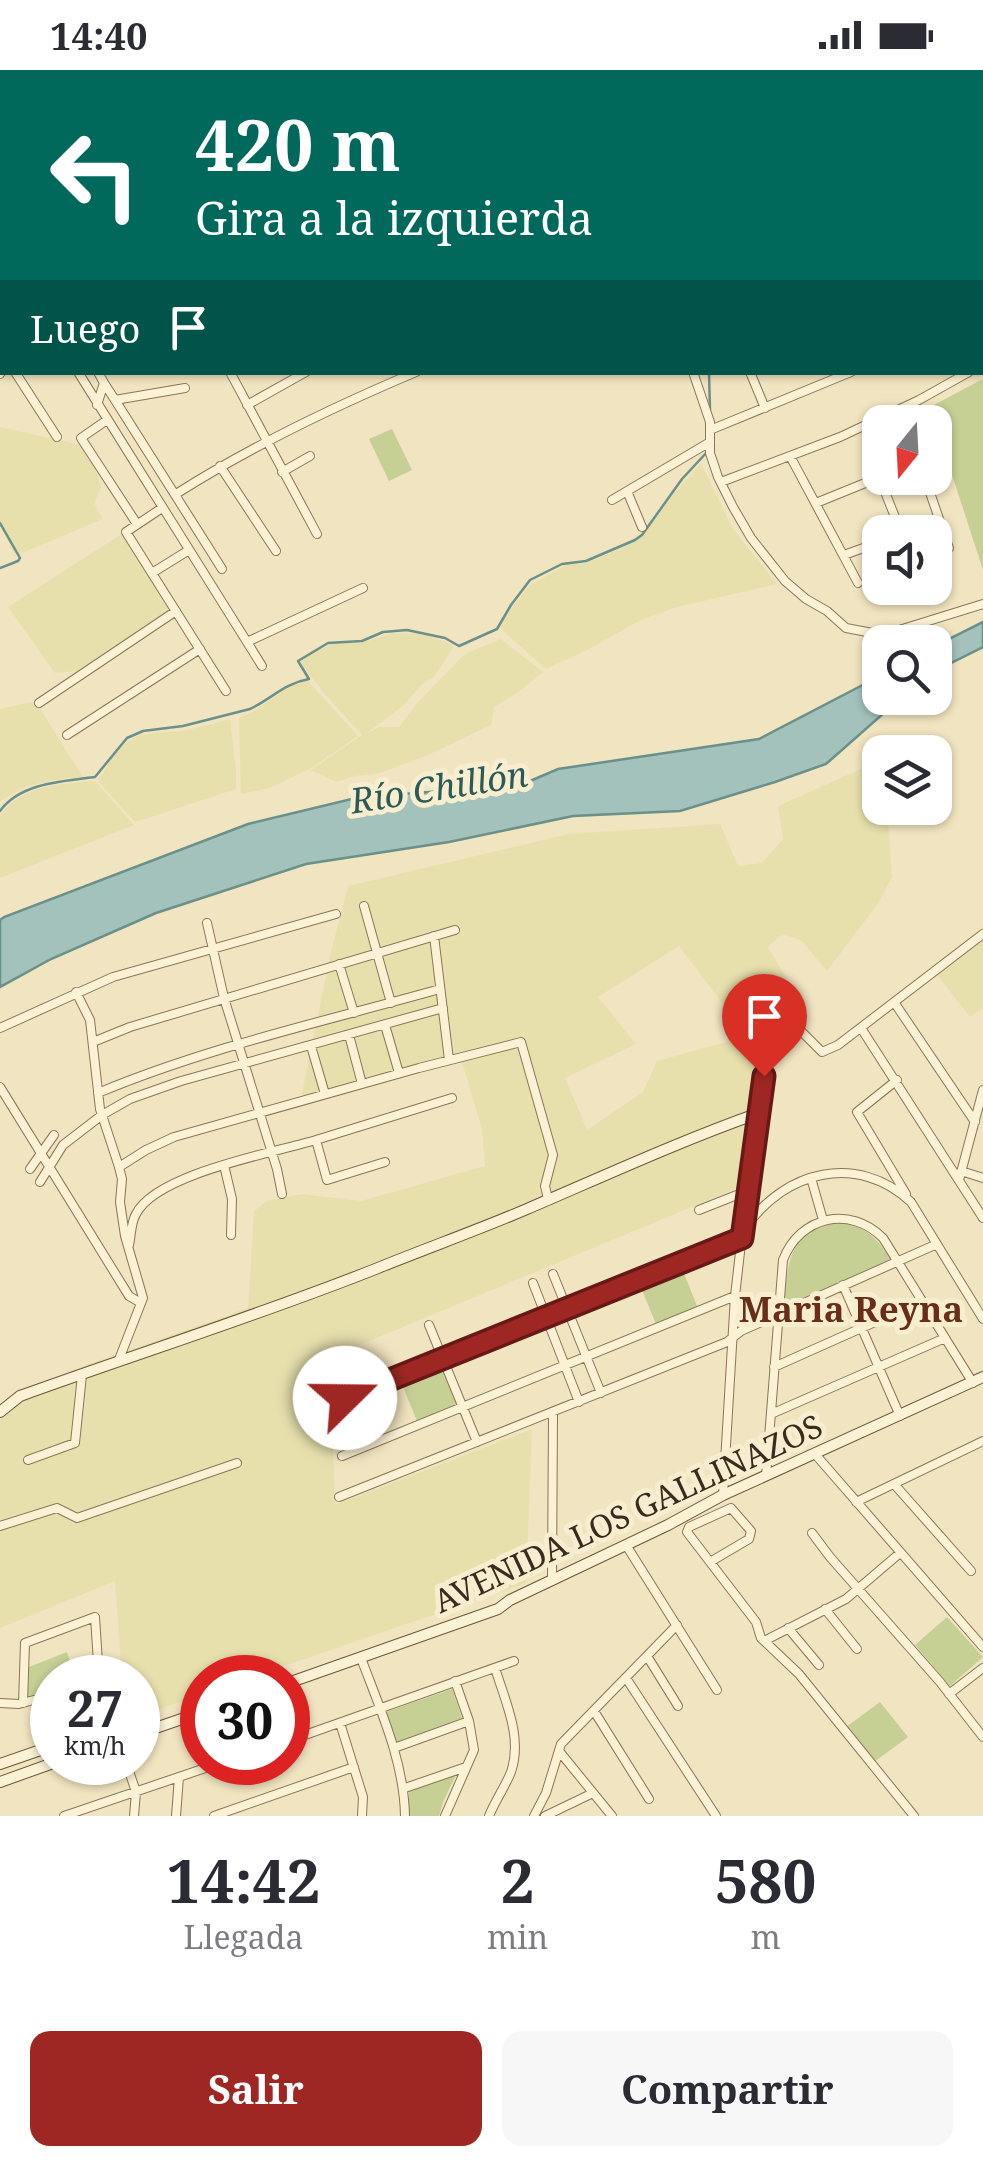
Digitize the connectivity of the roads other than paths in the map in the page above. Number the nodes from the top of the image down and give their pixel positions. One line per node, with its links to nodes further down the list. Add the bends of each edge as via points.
1 (17, 375): 21 (street)
2 (80, 375): 14 (street)
3 (100, 375): 11 (street)
4 (232, 375): 15 (street)
5 (300, 375): 15 (street)
6 (402, 375): 22 (street)
7 (694, 375): 20 (street)
8 (751, 375): 17 (street)
9 (844, 375): 17 (street)
10 (962, 375): 16 (street)
11 (104, 383): 13 (street); 14 (street)
12 (186, 388): 13 (street)
13 (115, 400): 31 (street)
14 (97, 404): 18 (street)
15 (247, 404): 22 (street)
16 (907, 405)
17 (765, 408): 20 (street)
18 (107, 420): 34 (street); 35 (street, via 82,438)
19 (862, 427): 25 (street)
20 (710, 430): 23 (street)
21 (56, 437)
22 (265, 441): 26 (street); 27 (street)
23 (710, 442): 28 (street); 30 (street)
24 (310, 456): 27 (street)
25 (790, 456): 28 (street); 33 (street)
26 (220, 466): 31 (street); 40 (street)
27 (282, 472): 37 (street)
28 (720, 482): 46 (street, via 785,581 846,628 883,635)
29 (862, 484): 33 (street)
30 (627, 491): 32 (street); 36 (street)
31 (176, 494): 42 (street)
32 (612, 500)
33 (816, 503): 41 (street)
34 (162, 508): 35 (street); 39 (street)
35 (137, 524): 43 (street, via 126,532)
36 (642, 527)
37 (317, 534)
38 (862, 548): 41 (street)
39 (189, 550): 43 (street); 48 (street)
40 (276, 551)
41 (844, 555): 44 (street)
42 (222, 569)
43 (152, 573): 47 (street)
44 (858, 583)
45 (362, 588): 48 (street)
46 (983, 604)
47 (176, 611): 49 (street); 52 (street)
48 (247, 642): 50 (street)
49 (200, 650): 51 (street); 53 (street)
50 (262, 666)
51 (226, 692)
52 (39, 703)
53 (66, 735)
54 (364, 906): 61 (street)
55 (336, 914): 60 (street)
56 (207, 923): 60 (street)
57 (455, 930): 59 (street)
58 (983, 934): 66 (street)
59 (434, 936): 61 (street); 63 (street)
60 (212, 949): 64 (street); 65 (street)
61 (376, 954): 62 (street); 67 (street)
62 (339, 964): 65 (street); 69 (street)
63 (440, 989): 67 (street); 68 (street)
64 (76, 992): 71 (street); 74 (street)
65 (224, 998): 74 (street); 75 (street)
66 (894, 1002): 72 (street); 90 (street)
67 (390, 1003): 69 (street)
68 (443, 1008): 70 (street); 77 (street)
69 (354, 1013): 75 (street)
70 (385, 1024): 73 (street); 79 (street)
71 (0, 1028)
72 (861, 1028): 80 (street); 88 (street, via 822,1052 798,1028 771,1035)
73 (349, 1035): 76 (street); 81 (street)
74 (92, 1042): 84 (street)
75 (239, 1045): 78 (street); 84 (street)
76 (311, 1046): 78 (street); 85 (street)
77 (449, 1060): 79 (street); 106 (street, via 521,1042 554,1154)
78 (245, 1065): 87 (street); 89 (street, via 181,1081)
79 (400, 1073): 81 (street)
80 (896, 1080): 100 (street); 107 (street, via 858,1113)
81 (362, 1084): 85 (street)
82 (0, 1086): 94 (street)
83 (983, 1090): 90 (street)
84 (98, 1093): 89 (street)
85 (325, 1094): 87 (street)
86 (452, 1098): 92 (street)
87 (260, 1113): 93 (street); 98 (street, via 174,1137)
88 (759, 1114): 104 (street); 106 (street)
89 (102, 1115): 97 (street, via 63,1145); 98 (street)
90 (974, 1122): 100 (street)
91 (54, 1135): 94 (street)
92 (316, 1140): 93 (street); 95 (street, via 326,1180)
93 (272, 1153): 96 (street); 105 (street)
94 (41, 1154): 97 (street); 99 (street)
95 (385, 1162)
96 (224, 1166): 112 (street); 114 (street, via 155,1192 136,1214)
97 (50, 1167): 103 (street); 121 (street, via 129,1296)
98 (119, 1167): 114 (street)
99 (30, 1170)
100 (960, 1176): 102 (street); 109 (street)
101 (810, 1178): 107 (street, via 841,1172 870,1178); 110 (street); 111 (street, via 770,1199)
102 (983, 1178)
103 (40, 1182)
104 (747, 1191): 108 (street); 111 (street)
105 (282, 1194)
106 (548, 1199): 132 (street)
107 (910, 1202): 113 (street)
108 (698, 1210)
109 (983, 1218)
110 (824, 1220): 115 (street, via 848,1218 874,1229); 123 (street, via 787,1249)
111 (743, 1234): 119 (street); 122 (street)
112 (231, 1235)
113 (937, 1244): 115 (street); 125 (street)
114 (128, 1247): 121 (street)
115 (898, 1262): 118 (street); 120 (street)
116 (553, 1274): 122 (street)
117 (533, 1283): 124 (street)
118 (843, 1285): 123 (street); 127 (street)
119 (736, 1296): 128 (street); 130 (street)
120 (922, 1301): 127 (street); 129 (street)
121 (142, 1303): 132 (street)
122 (567, 1309): 124 (street); 130 (street)
123 (778, 1314): 128 (street); 134 (street)
124 (546, 1317): 131 (street); 133 (street)
125 (983, 1319)
126 (429, 1325): 131 (street)
127 (862, 1328): 134 (street); 135 (street)
128 (731, 1338): 138 (street); 154 (street)
129 (945, 1338): 135 (street); 137 (street)
130 (586, 1357): 133 (street); 138 (street)
131 (443, 1359): 139 (street); 141 (street)
132 (118, 1362): 136 (street)
133 (565, 1366): 140 (street); 141 (street)
134 (774, 1367): 144 (street)
135 (879, 1367): 144 (street); 145 (street)
136 (82, 1375): 142 (street, via 20,1396); 150 (street, via 74,1443)
137 (978, 1380): 145 (street, AVENIDA LOS GALLINAZOS)
138 (601, 1393): 140 (street)
139 (345, 1398)
140 (579, 1402): 143 (street)
141 (463, 1407): 147 (street); 148 (street)
142 (0, 1412)
143 (553, 1412): 147 (street); 163 (street)
144 (770, 1415): 152 (street)
145 (900, 1416): 149 (street, AVENIDA LOS GALLINAZOS)
146 (983, 1441): 153 (street)
147 (477, 1442): 155 (street)
148 (342, 1456)
149 (818, 1458): 152 (street, AVENIDA LOS GALLINAZOS); 156 (street)
150 (28, 1460)
151 (237, 1463): 157 (street, via 77,1518 57,1508)
152 (766, 1476): 154 (street, AVENIDA LOS GALLINAZOS)
153 (894, 1484): 156 (street); 162 (street)
154 (723, 1494): 159 (street, AVENIDA LOS GALLINAZOS)
155 (338, 1497)
156 (856, 1502): 160 (street)
157 (0, 1526)
158 (812, 1533): 164 (street)
159 (626, 1545): 163 (street, AVENIDA LOS GALLINAZOS); 166 (street)
160 (900, 1554): 164 (street); 169 (street)
161 (710, 1562): 161 (street, via 752,1535 731,1508 687,1529); 168 (street)
162 (971, 1571)
163 (552, 1580): 173 (street, AVENIDA LOS GALLINAZOS, via 498,1609)
164 (859, 1589): 165 (street); 182 (street)
165 (825, 1610): 167 (street); 170 (street)
166 (676, 1626): 172 (street); 181 (street)
167 (788, 1628): 168 (street); 175 (street)
168 (764, 1641): 219 (street, via 799,1674)
169 (983, 1647)
170 (857, 1649)
171 (98, 1655): 185 (street, via 95,1616 25,1643)
172 (647, 1656): 179 (street); 186 (street)
173 (362, 1658): 178 (street, AVENIDA LOS GALLINAZOS); 187 (street)
174 (514, 1661): 176 (street)
175 (819, 1664)
176 (495, 1668): 180 (street); 214 (street, via 515,1754)
177 (983, 1668): 182 (street)
178 (310, 1676)
179 (626, 1678): 188 (street); 218 (street)
180 (455, 1682): 187 (street); 189 (street)
181 (717, 1690)
182 (950, 1694): 192 (street)
183 (30, 1701): 185 (street)
184 (0, 1703): 185 (street)
185 (23, 1703)
186 (678, 1706)
187 (380, 1709): 190 (street); 193 (street)
188 (594, 1711): 194 (street); 206 (street)
189 (469, 1721): 193 (street); 198 (street, via 474,1750)
190 (340, 1723): 191 (street); 197 (street)
191 (310, 1733)
192 (983, 1737)
193 (394, 1748): 203 (street)
194 (559, 1751): 205 (street); 215 (street)
195 (30, 1754): 196 (street)
196 (0, 1764)
197 (354, 1767): 210 (street); 211 (street)
198 (466, 1767): 203 (street); 213 (street)
199 (30, 1771): 201 (street)
200 (179, 1777): 204 (street); 209 (street)
201 (0, 1782)
202 (134, 1785): 204 (street)
203 (404, 1788): 212 (street)
204 (136, 1792): 207 (street); 208 (street)
205 (594, 1793): 216 (street); 217 (street)
206 (650, 1799)
207 (64, 1816)
208 (134, 1816)
209 (176, 1816)
210 (214, 1816)
211 (362, 1816)
212 (405, 1816)
213 (445, 1816)
214 (489, 1816)
215 (534, 1816)
216 (545, 1816)
217 (612, 1816)
218 (716, 1816)
219 (914, 1816)

